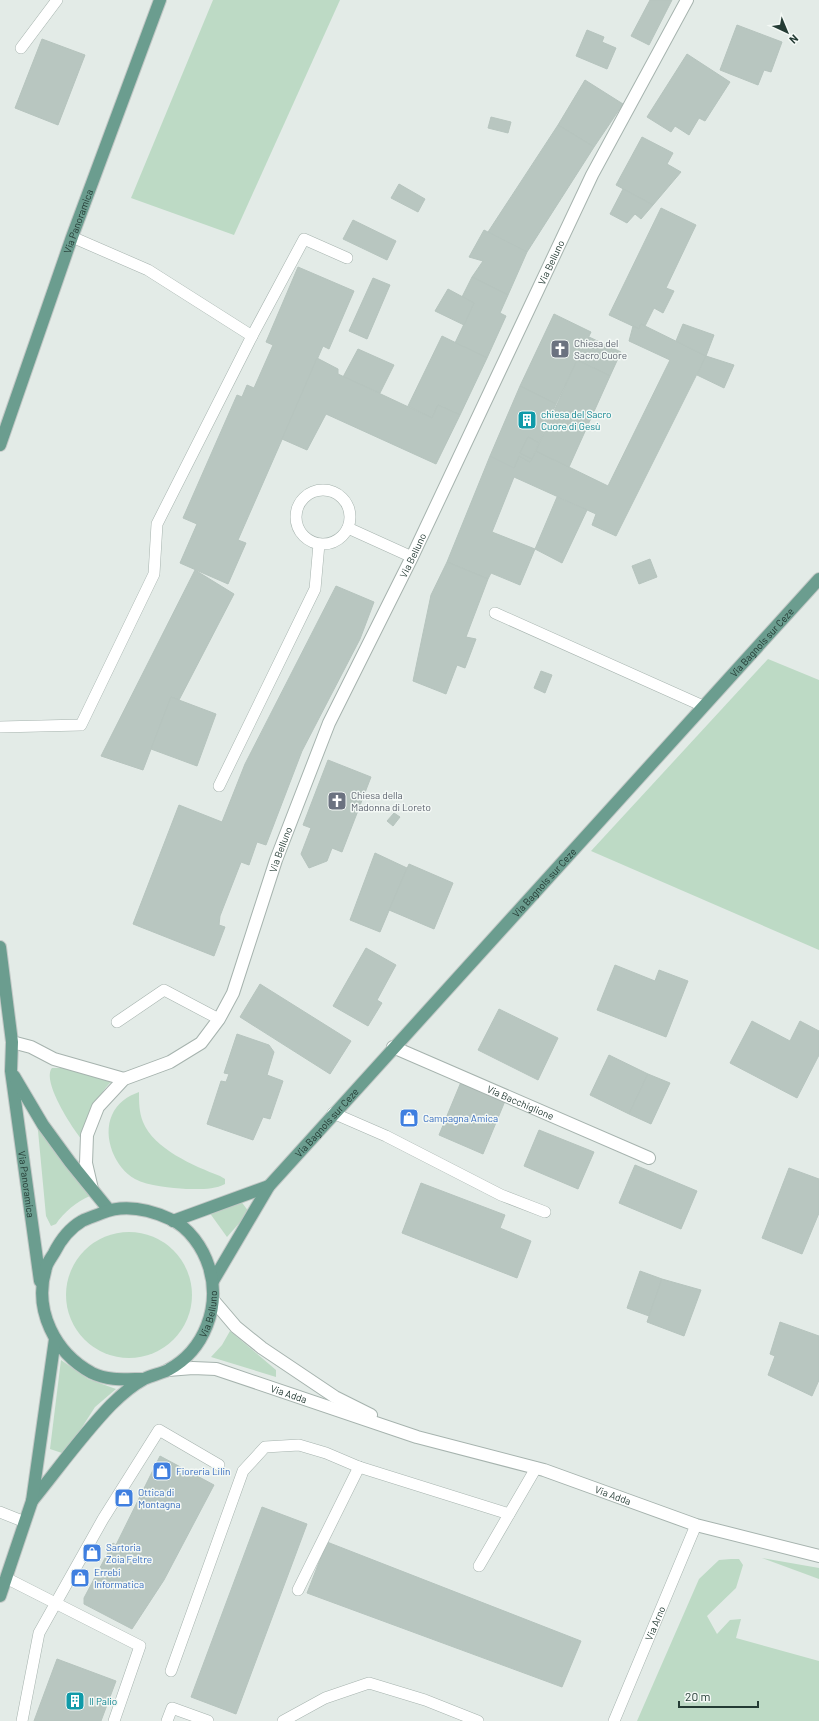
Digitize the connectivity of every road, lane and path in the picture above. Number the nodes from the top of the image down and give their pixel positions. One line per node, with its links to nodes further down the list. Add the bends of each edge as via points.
1 (57, 0): 4 (lane)
2 (160, 0): 5 (main road, Via Panoramica)
3 (687, 0): 11 (street, Via Belluno, via 592,175)
4 (21, 48)
5 (72, 237): 7 (lane, via 148,270); 8 (main road, Via Panoramica)
6 (347, 258): 7 (lane, via 304,239)
7 (252, 336): 15 (lane, via 157,524 154,574 81,725)
8 (0, 445)
9 (348, 528): 10 (lane, via 337,541); 10 (lane, via 350,510 346,501 331,490 313,491 299,503 295,520 303,536); 11 (lane)
10 (319, 544): 16 (lane, via 315,589)
11 (412, 557): 18 (street, Via Belluno, via 329,723 276,860 233,993)
12 (819, 579): 14 (main road, Via Bagnols sur Ceze)
13 (495, 612): 14 (lane)
14 (703, 706): 21 (main road, Via Bagnols sur Ceze)
15 (0, 728)
16 (219, 786)
17 (0, 947): 20 (main road, Via Panoramica)
18 (219, 1018): 19 (lane, via 164,990); 23 (street, Via Belluno, via 201,1043 170,1062)
19 (117, 1022)
20 (12, 1042): 22 (main road, Via Panoramica); 23 (street, via 31,1047 54,1058)
21 (393, 1047): 24 (main road, Via Bagnols sur Ceze); 25 (street, Via Bacchiglione)
22 (11, 1071): 27 (main road, via 43,1125); 32 (main road, Via Panoramica)
23 (124, 1079): 27 (street, Via Belluno, via 98,1107 88,1135 86,1163)
24 (333, 1114): 26 (main road, Via Bagnols sur Ceze); 29 (lane, via 386,1136 501,1195)
25 (649, 1158)
26 (268, 1186): 30 (main road, Via Bagnols sur Ceze); 31 (main road, Via Bagnols sur Ceze)
27 (92, 1189): 28 (main road)
28 (109, 1210): 30 (main road, Via Belluno, via 131,1208 153,1211); 32 (main road, Via Belluno, via 81,1222 60,1242 46,1268)
29 (545, 1212)
30 (173, 1220): 31 (main road, Via Belluno, via 192,1237 206,1257)
31 (213, 1281): 33 (main road, Via Belluno)
32 (42, 1298): 34 (main road, Via Belluno, via 46,1319)
33 (213, 1300): 35 (main road, Via Belluno, via 213,1309 203,1336 188,1356); 37 (street, Via Adda, via 236,1327 278,1360 336,1397)
34 (55, 1339): 36 (main road, Via Belluno, via 71,1359 93,1373 118,1380); 41 (main road, Via Belluno)
35 (168, 1370): 36 (main road, Via Belluno); 37 (street, Via Adda, via 216,1369)
36 (144, 1379): 41 (main road, Via Belluno, via 108,1408)
37 (408, 1433): 40 (street, Via Adda)
38 (219, 1465): 51 (lane, via 160,1430 103,1519)
39 (359, 1467): 43 (lane); 49 (lane); 52 (lane, via 326,1452 299,1445 266,1447 243,1471)
40 (536, 1468): 43 (lane); 45 (street, Via Adda)
41 (32, 1501): 44 (main road, Via Belluno)
42 (0, 1512): 44 (lane)
43 (508, 1514): 47 (lane)
44 (25, 1522): 48 (main road, Via Belluno)
45 (696, 1525): 46 (street, Via Adda); 59 (lane, Via Arno)
46 (819, 1556)
47 (479, 1566)
48 (6, 1578): 50 (main road, Via Belluno); 51 (lane)
49 (298, 1590)
50 (0, 1596)
51 (57, 1604): 53 (lane, via 39,1634); 54 (lane, via 140,1646)
52 (171, 1670)
53 (22, 1721)
54 (114, 1721)
55 (167, 1721): 56 (lane, via 172,1708)
56 (208, 1721)
57 (283, 1721): 58 (lane, via 325,1698 369,1683 424,1700)
58 (478, 1721)
59 (614, 1721)

